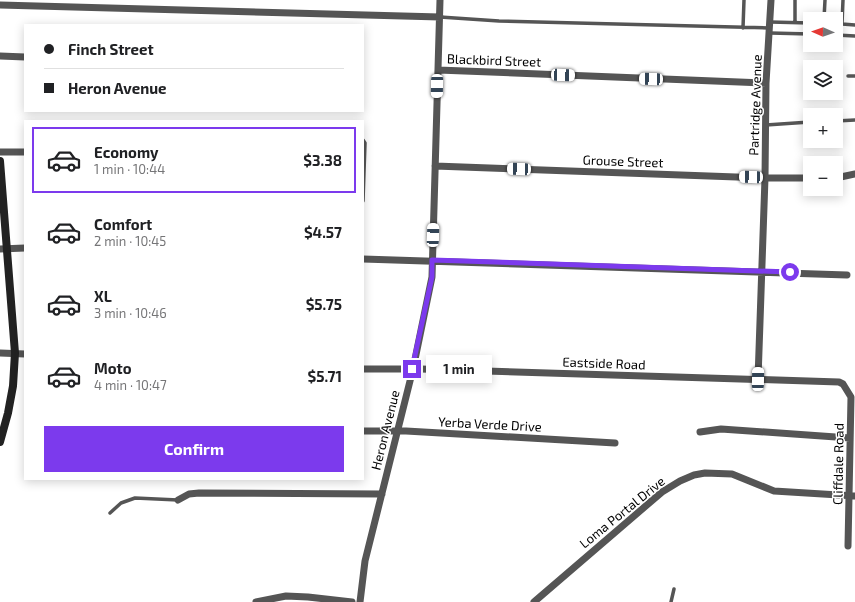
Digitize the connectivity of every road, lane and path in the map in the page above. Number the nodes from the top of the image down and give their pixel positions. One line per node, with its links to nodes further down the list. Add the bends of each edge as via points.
1 (440, 0): 10 (street, Heron Avenue)
2 (744, 0): 15 (lane)
3 (771, 0): 16 (street, Partridge Avenue)
4 (795, 0): 11 (lane)
5 (825, 0): 8 (lane)
6 (843, 0): 9 (lane)
7 (0, 5): 10 (street)
8 (824, 12)
9 (842, 12)
10 (440, 17): 15 (lane); 22 (street, Heron Avenue)
11 (795, 22): 12 (lane); 16 (lane)
12 (803, 23)
13 (843, 24): 14 (lane)
14 (855, 25)
15 (743, 28): 16 (lane)
16 (770, 28): 17 (lane); 25 (street, Partridge Avenue)
17 (803, 33)
18 (843, 35): 19 (lane)
19 (855, 36)
20 (0, 56): 21 (street)
21 (24, 57)
22 (438, 70): 25 (street, Blackbird Street); 34 (street, Heron Avenue)
23 (848, 76): 24 (lane)
24 (855, 76)
25 (766, 83): 29 (street, Partridge Avenue)
26 (855, 120): 27 (lane)
27 (843, 121)
28 (803, 122): 29 (lane)
29 (766, 125): 38 (street, Partridge Avenue)
30 (364, 142): 35 (lane)
31 (0, 152): 32 (street)
32 (24, 152)
33 (0, 161): 41 (street)
34 (435, 166): 38 (street, Grouse Street); 43 (street, Heron Avenue)
35 (364, 172)
36 (855, 174): 37 (street)
37 (843, 177)
38 (765, 178): 39 (street, Grouse Street); 44 (street, Partridge Avenue)
39 (803, 178)
40 (24, 248): 41 (street)
41 (4, 249): 47 (street)
42 (364, 259): 43 (street)
43 (432, 260): 44 (street); 50 (street, Heron Avenue, via 432,277)
44 (761, 271): 45 (street); 51 (street, Partridge Avenue)
45 (847, 275)
46 (0, 353): 47 (street)
47 (15, 353): 48 (street); 57 (street, via 13,386)
48 (24, 354)
49 (364, 369): 50 (street, Eastside Road)
50 (412, 369): 51 (street, Eastside Road); 54 (street, Heron Avenue)
51 (758, 379): 52 (street, Eastside Road)
52 (843, 384): 56 (street, Cliffdale Road, via 851,397)
53 (364, 432): 54 (street, Yerba Verde Drive)
54 (397, 432): 58 (street, Yerba Verde Drive); 59 (street, Heron Avenue)
55 (700, 432): 56 (street, via 721,429)
56 (850, 438): 60 (street, Cliffdale Road)
57 (0, 442)
58 (615, 443)
59 (382, 494): 61 (street, via 199,493 188,494); 67 (street, Heron Avenue, via 365,561)
60 (852, 496): 63 (street, Cliffdale Road); 68 (street, Loma Portal Drive, via 774,491 732,474 694,475 662,492)
61 (178, 500): 62 (lane, via 135,498 120,503)
62 (110, 513)
63 (848, 546)
64 (674, 589): 69 (lane)
65 (256, 602): 66 (street, via 286,596)
66 (352, 602)
67 (360, 602)
68 (534, 602)
69 (671, 602)

